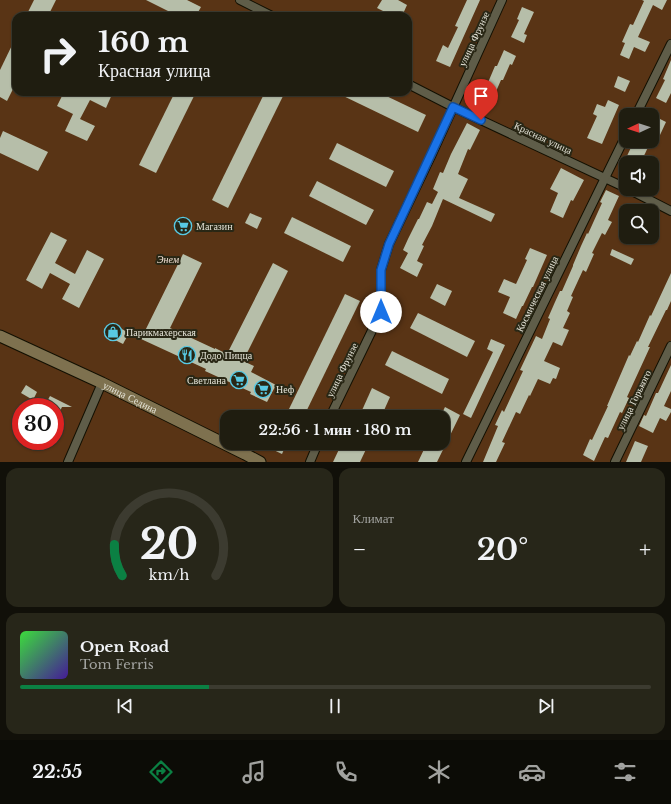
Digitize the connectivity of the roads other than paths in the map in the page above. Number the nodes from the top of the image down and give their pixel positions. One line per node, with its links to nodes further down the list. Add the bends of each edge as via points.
1 (240, 0): 3 (street)
2 (502, 0): 6 (street, улица Фрунзе)
3 (264, 12)
4 (671, 44): 7 (street)
5 (412, 86): 6 (street, Красная улица)
6 (453, 107): 9 (street, Красная улица); 16 (street, улица Фрунзе, via 389,244 381,270 381,312)
7 (639, 108)
8 (619, 148): 9 (street, Космическая улица)
9 (605, 177): 10 (street, Красная улица); 21 (street, Космическая улица)
10 (619, 184)
11 (642, 196): 12 (street, Красная улица)
12 (671, 211)
13 (0, 336): 15 (street, улица Седина)
14 (671, 346): 22 (street, улица Горького)
15 (102, 383): 18 (street); 19 (street, улица Седина)
16 (333, 410)
17 (315, 450): 20 (street)
18 (68, 462)
19 (260, 462)
20 (310, 462)
21 (466, 462)
22 (615, 462)

